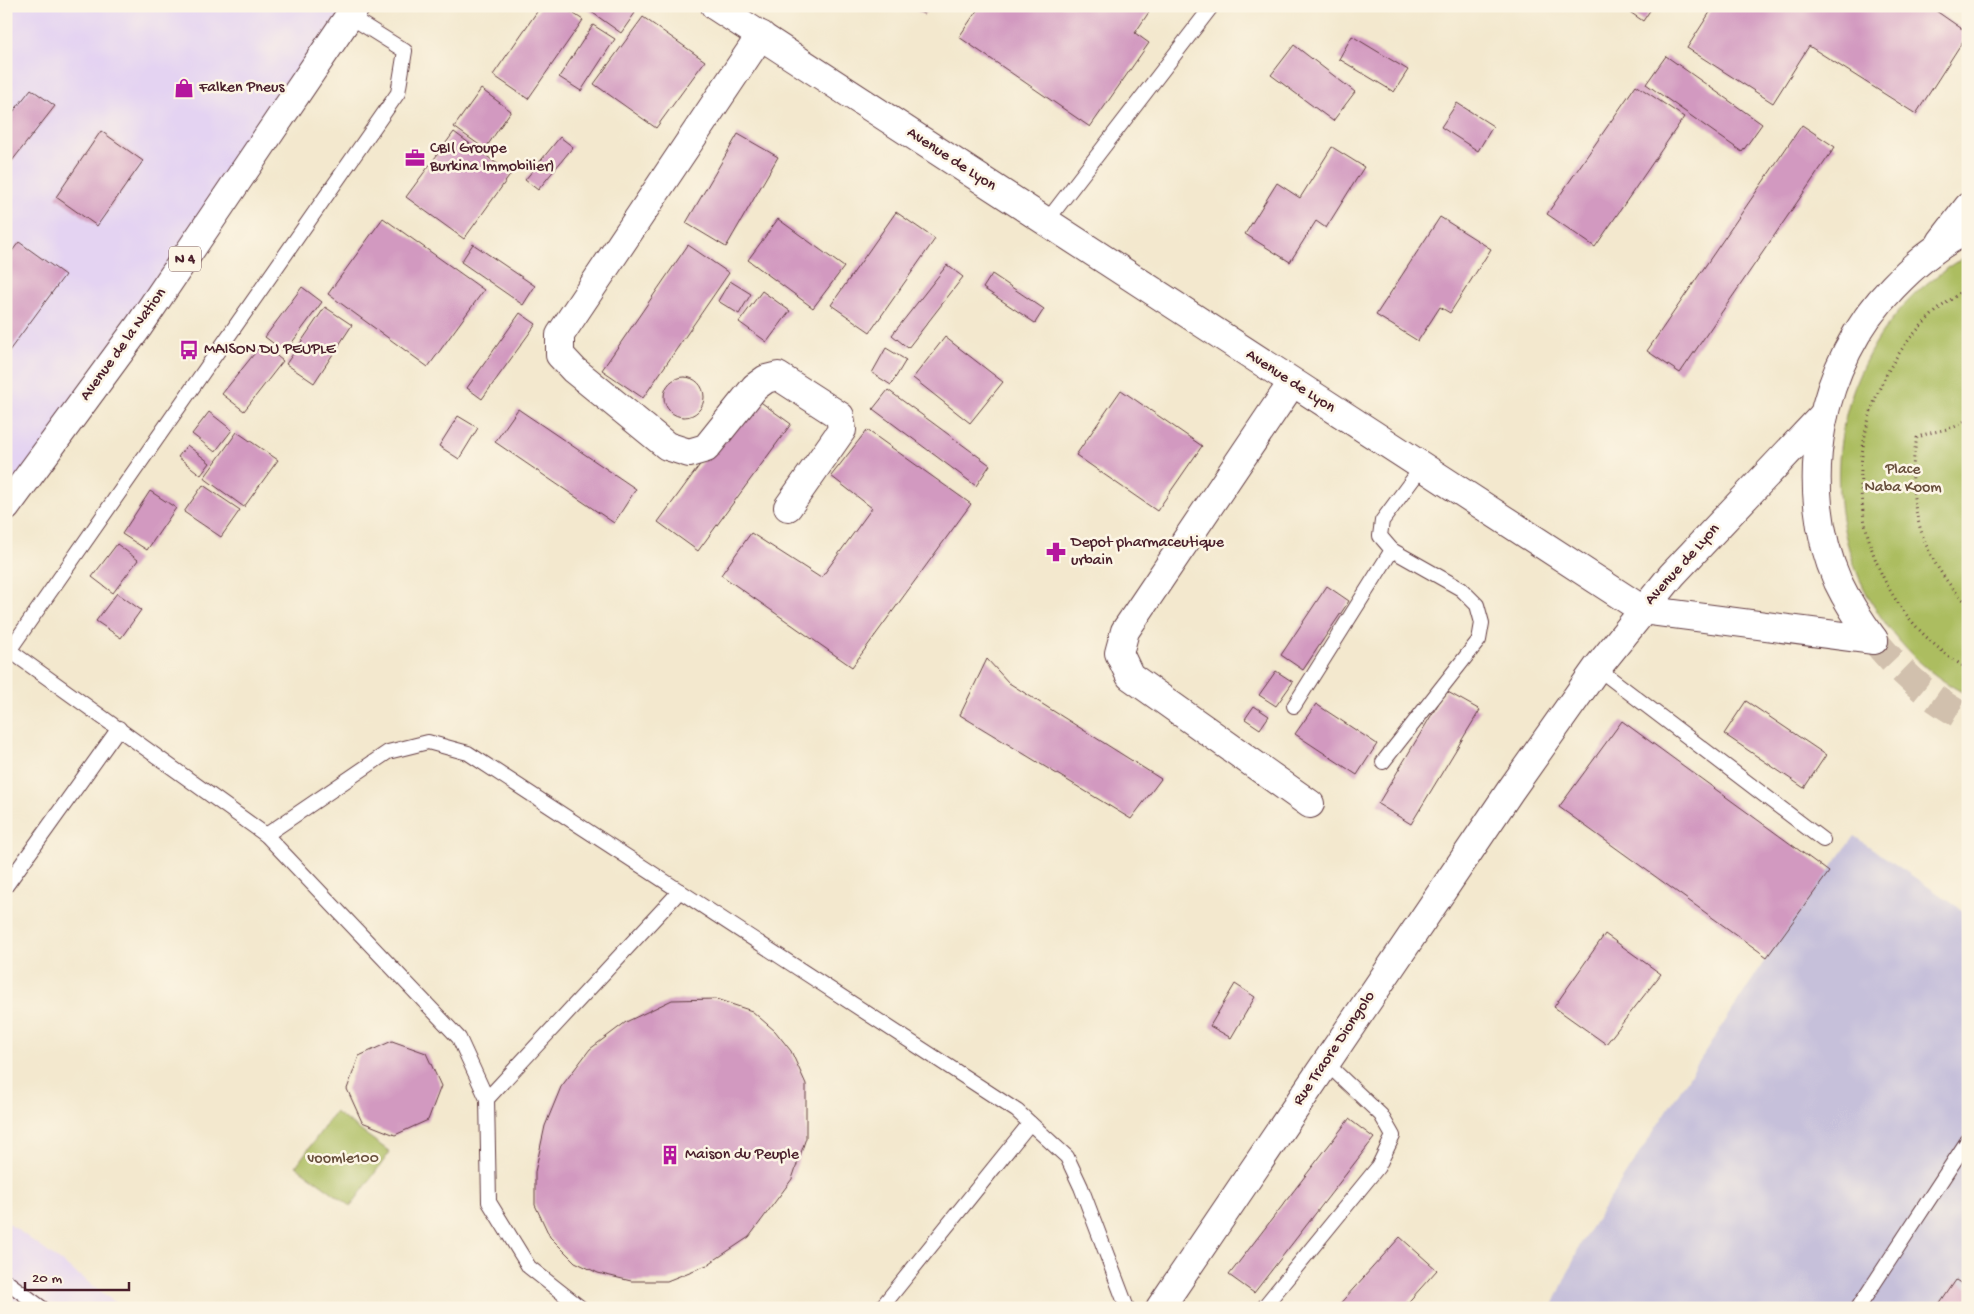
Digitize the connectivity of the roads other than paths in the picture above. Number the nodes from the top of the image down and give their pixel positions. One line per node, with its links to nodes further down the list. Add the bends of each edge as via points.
1 (715, 6): 4 (main road, Avenue de Lyon)
2 (1212, 6): 6 (lane)
3 (353, 11): 12 (main road, Avenue de la Nation / N 4, via 140,326); 16 (lane, via 405,51 398,93)
4 (761, 35): 6 (main road, Avenue de Lyon); 13 (main road, via 560,335 560,355 667,446 689,452 706,448 756,387 766,379 778,376 840,416 842,430)
5 (1968, 207): 8 (main road)
6 (1046, 222): 9 (main road, Avenue de Lyon)
7 (1968, 230): 8 (main road)
8 (1936, 249): 10 (main road, via 1909,270 1864,321 1833,382)
9 (1292, 383): 11 (main road, Avenue de Lyon); 21 (main road, via 1125,631 1119,653 1130,676)
10 (1824, 414): 15 (main road, Avenue de Lyon, via 1722,520); 15 (main road, via 1817,482 1827,548 1853,612 1874,640)
11 (1422, 467): 14 (lane, via 1382,521 1380,536); 15 (main road, Avenue de Lyon)
12 (6, 507)
13 (788, 507)
14 (1392, 550): 18 (lane); 20 (lane, via 1461,589 1477,605 1482,623 1479,640)
15 (1642, 610): 17 (main road, Rue Traore Diongolo)
16 (7, 651): 19 (lane)
17 (1597, 668): 23 (lane); 26 (main road, Rue Traore Diongolo)
18 (1294, 706)
19 (119, 728): 22 (lane); 24 (lane)
20 (1383, 762)
21 (1310, 804)
22 (266, 835): 25 (lane, via 388,752 428,742 468,753); 27 (lane, via 459,1038)
23 (1823, 840)
24 (6, 886)
25 (680, 891): 27 (lane); 28 (lane, via 1017,1111)
26 (1326, 1063): 35 (main road, Rue Traore Diongolo); 36 (lane, via 1382,1115 1393,1136 1378,1167)
27 (487, 1099): 32 (lane, via 489,1202 529,1267)
28 (1030, 1123): 33 (lane); 34 (lane, via 1067,1158)
29 (1968, 1140): 37 (lane)
30 (6, 1282): 31 (lane)
31 (42, 1308)
32 (581, 1308)
33 (881, 1308)
34 (1127, 1308)
35 (1160, 1308)
36 (1263, 1308)
37 (1858, 1308)

